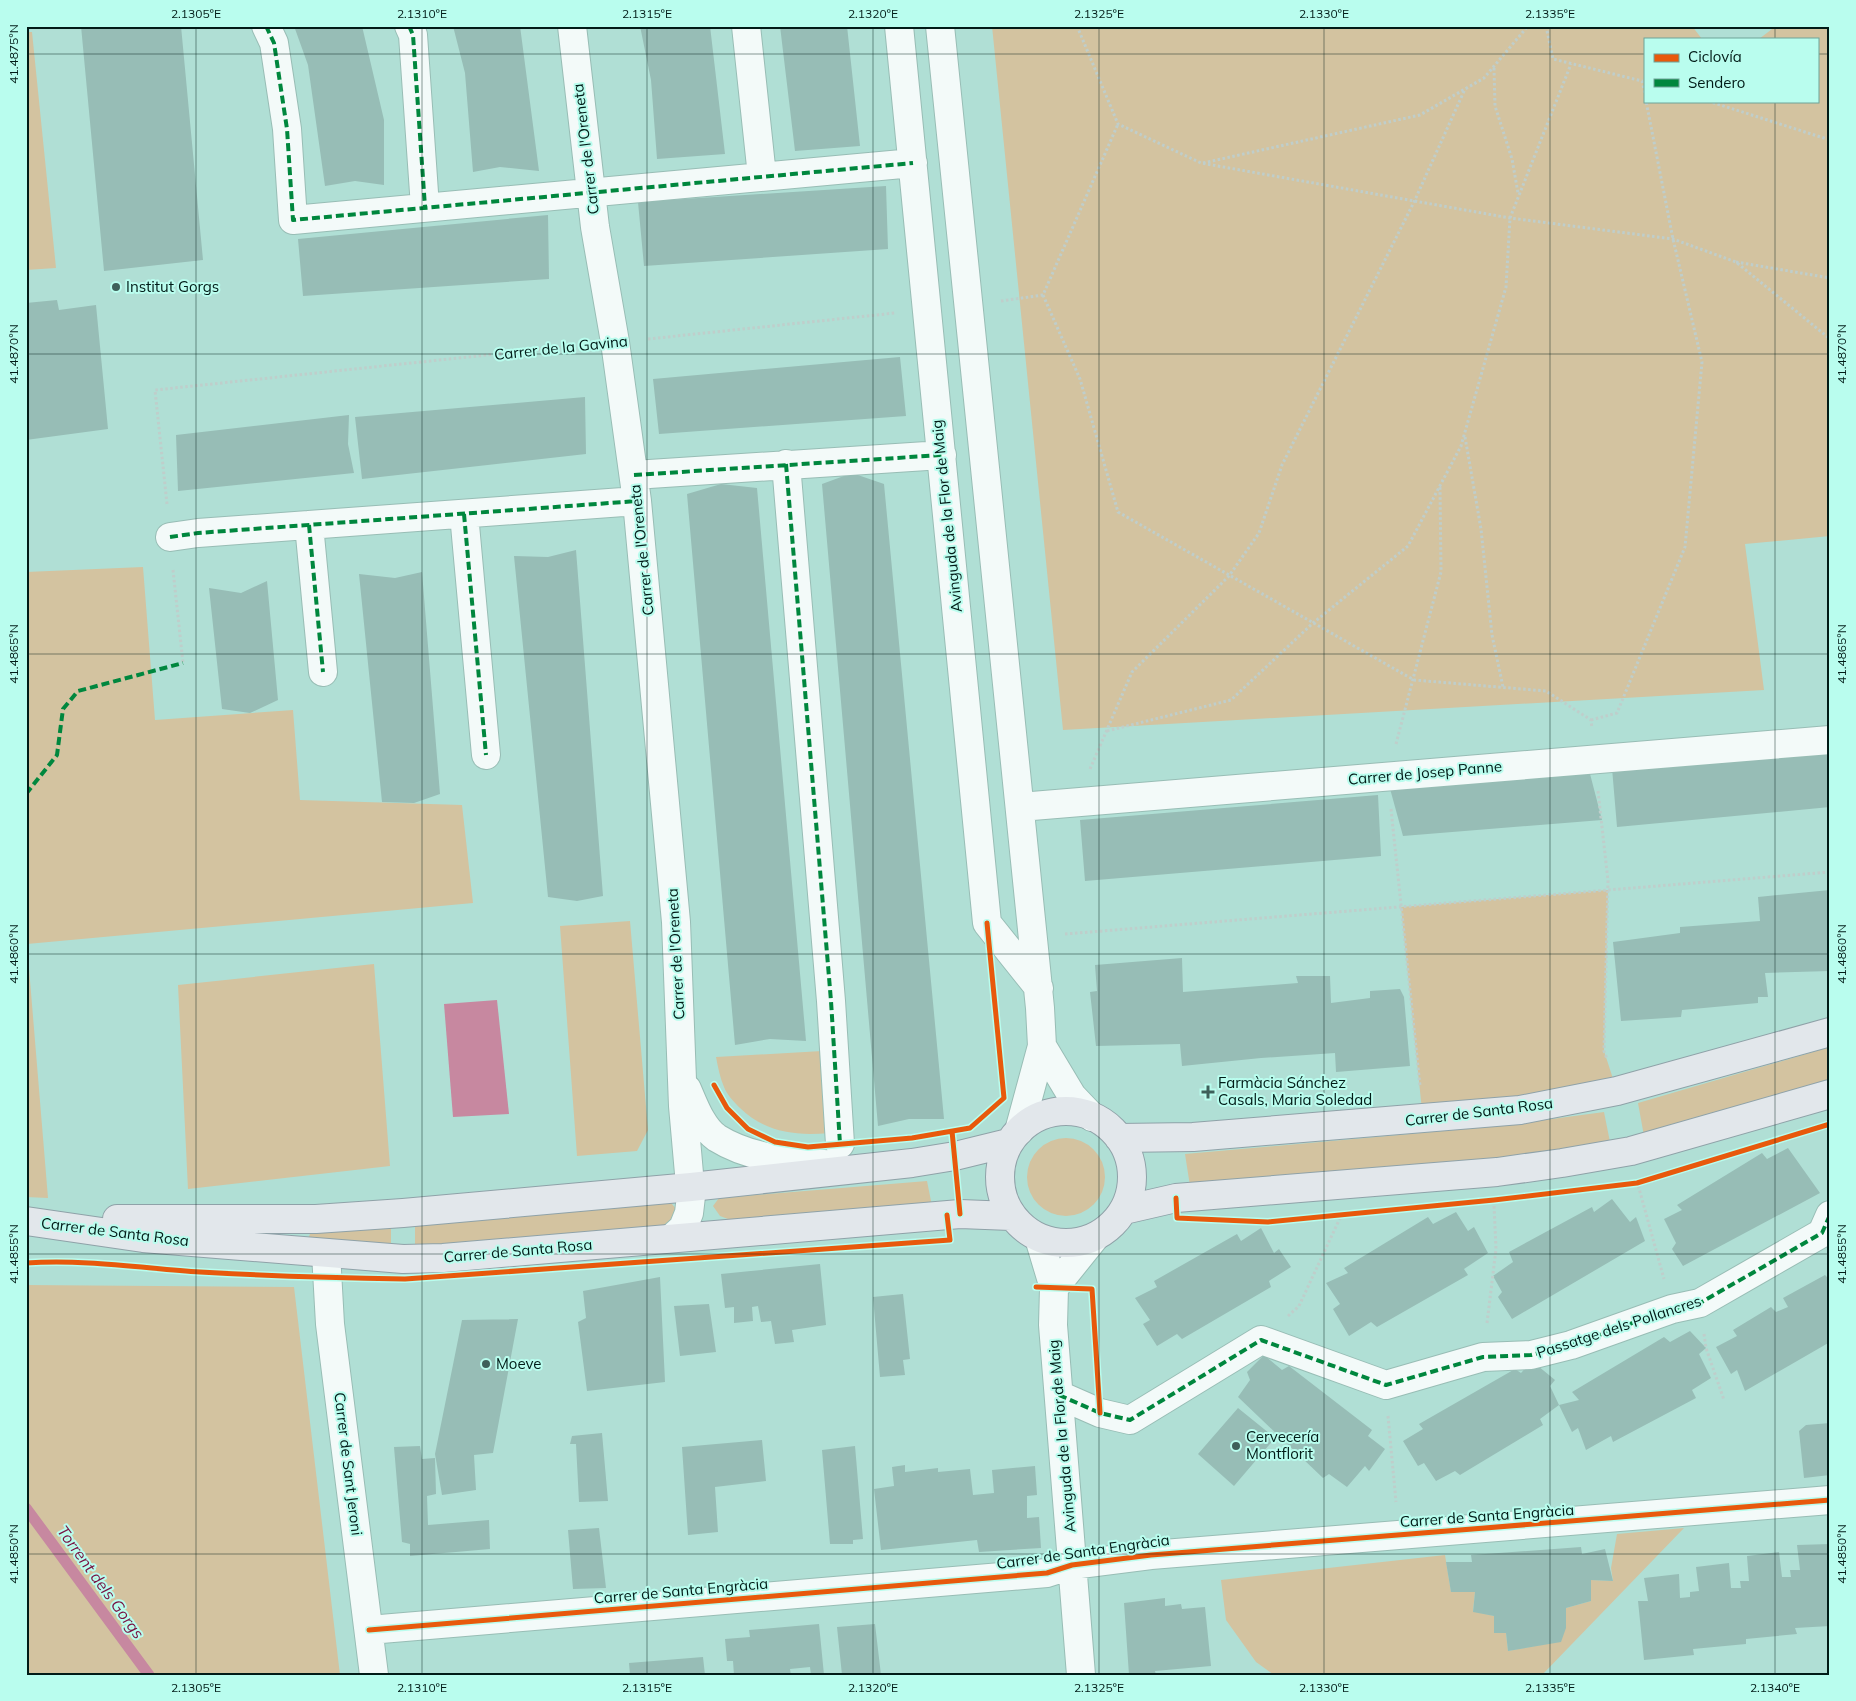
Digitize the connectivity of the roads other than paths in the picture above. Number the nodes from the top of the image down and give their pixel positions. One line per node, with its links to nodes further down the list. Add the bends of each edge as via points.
1 (266, 26): 10 (street, via 274,42 287,129 293,220)
2 (410, 26): 10 (street)
3 (572, 26): 9 (street, Carrer de l'Oreneta)
4 (746, 26): 8 (street)
5 (899, 26): 7 (street, Avinguda de la Flor de Maig)
6 (940, 26): 20 (street)
7 (913, 163): 8 (street); 11 (street, Avinguda de la Flor de Maig)
8 (762, 176): 9 (street)
9 (591, 192): 10 (street); 13 (street, Carrer de l'Oreneta)
10 (426, 207)
11 (942, 455): 12 (street); 21 (street, Avinguda de la Flor de Maig, via 987,923)
12 (786, 464): 13 (street); 29 (street)
13 (636, 488): 14 (street); 24 (street, Carrer de l'Oreneta, via 676,922)
14 (464, 514): 15 (street); 19 (street)
15 (309, 525): 16 (street); 17 (street)
16 (170, 537)
17 (323, 672)
18 (1830, 740): 20 (street, Carrer de Josep Panne)
19 (486, 755)
20 (1020, 807): 21 (street)
21 (1039, 988): 23 (street)
22 (1830, 1032): 28 (main road, Carrer de Santa Rosa, via 1617,1091 1520,1110 1193,1137)
23 (1042, 1046): 26 (street, via 1072,1096); 27 (street)
24 (682, 1078): 30 (street, Carrer de l'Oreneta, via 698,1115 716,1138 762,1157); 31 (street, Carrer de l'Oreneta)
25 (1830, 1094): 32 (main road, via 1630,1151 1562,1163 1496,1172 1176,1198)
26 (1092, 1116): 27 (main road, via 1060,1111 1041,1115); 28 (main road)
27 (1014, 1137): 30 (main road, Carrer de Santa Rosa, via 955,1156); 34 (main road, via 1001,1160 998,1178 1001,1196)
28 (1119, 1138): 32 (main road, via 1131,1165 1132,1181)
29 (840, 1144)
30 (876, 1168): 31 (main road, Carrer de Santa Rosa)
31 (691, 1187): 35 (main road, Carrer de Santa Rosa, via 316,1218); 36 (street, Carrer de l'Oreneta, via 689,1212 683,1228)
32 (1124, 1210): 37 (main road, via 1112,1226)
33 (1830, 1215): 41 (street, Passatge dels Pollancres, via 1822,1233 1700,1302 1672,1308 1571,1345 1531,1355 1483,1357 1386,1385 1262,1340 1130,1420 1100,1413)
34 (1011, 1216): 36 (main road, Carrer de Santa Rosa, via 960,1214); 38 (main road, via 1029,1234)
35 (26, 1221): 39 (main road, Carrer de Santa Rosa, via 143,1238)
36 (673, 1237): 39 (main road, Carrer de Santa Rosa, via 444,1258 403,1259)
37 (1095, 1237): 38 (main road, via 1076,1243); 40 (street)
38 (1040, 1238): 40 (street, Avinguda de la Flor de Maig)
39 (326, 1253): 44 (street, Carrer de Sant Jeroni, via 330,1324)
40 (1054, 1288): 41 (street, Avinguda de la Flor de Maig, via 1053,1325)
41 (1059, 1395): 43 (street, Avinguda de la Flor de Maig)
42 (1830, 1500): 43 (street, Carrer de Santa Engràcia, via 1151,1554)
43 (1072, 1565): 44 (street, Carrer de Santa Engràcia, via 1047,1572); 46 (street, Avinguda de la Flor de Maig)
44 (370, 1630): 45 (street, Carrer de Sant Jeroni)
45 (374, 1675)
46 (1081, 1675)

